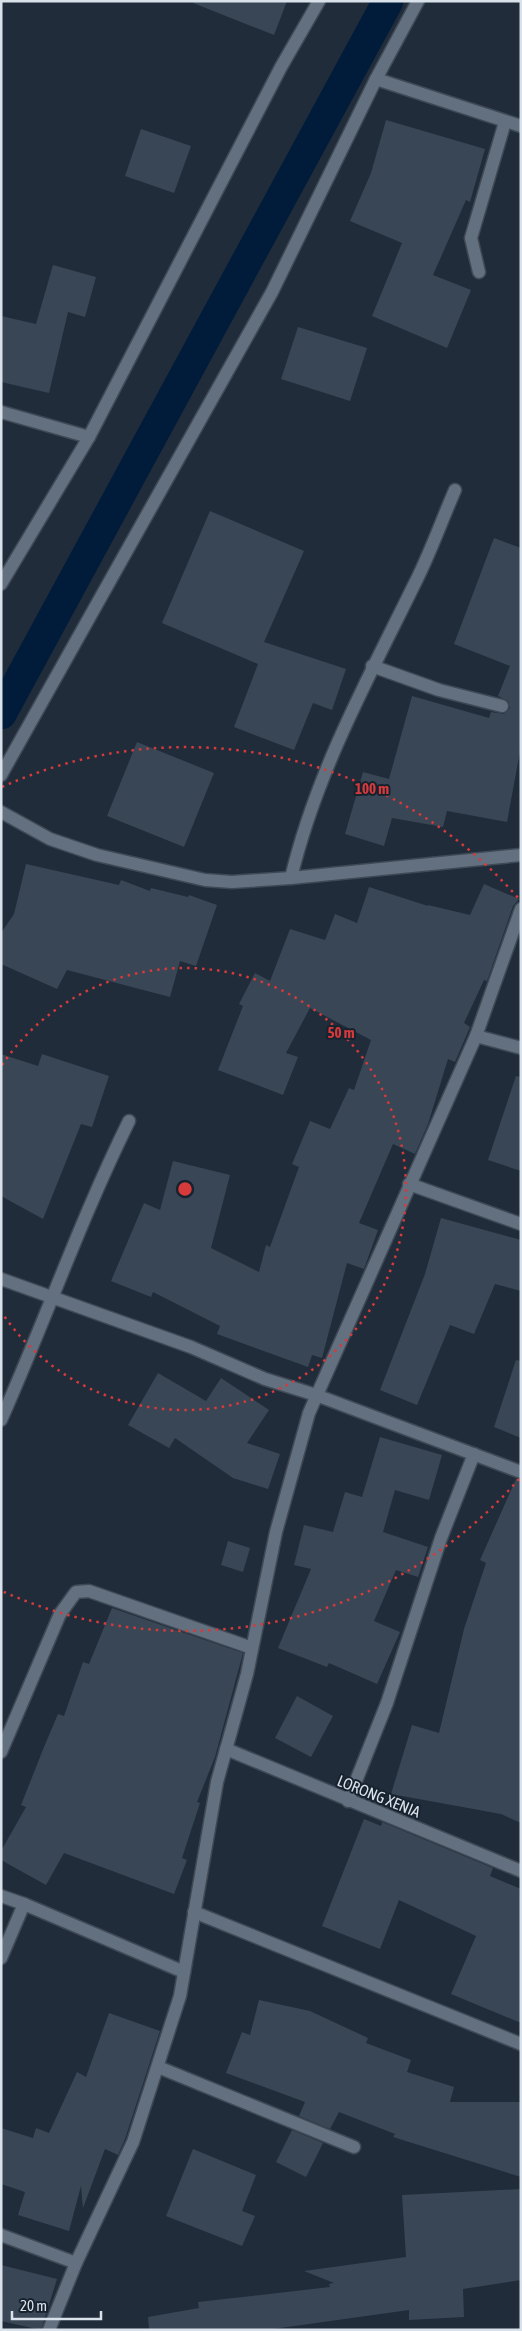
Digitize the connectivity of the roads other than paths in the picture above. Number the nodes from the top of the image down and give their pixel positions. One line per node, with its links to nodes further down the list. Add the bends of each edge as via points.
1 (319, 1): 8 (street, via 281,66)
2 (418, 1): 3 (street)
3 (376, 79): 4 (street); 13 (street, via 272,292)
4 (505, 122): 5 (street); 6 (street, via 471,238)
5 (521, 126)
6 (479, 272)
7 (1, 412): 8 (street)
8 (89, 437): 10 (street)
9 (455, 490): 11 (street, via 415,583)
10 (1, 584)
11 (372, 666): 12 (street, via 439,690); 16 (street, via 317,791 301,835)
12 (502, 706)
13 (1, 775)
14 (1, 812): 16 (street, via 50,839 88,852 205,880 232,882)
15 (521, 855): 16 (street)
16 (291, 878)
17 (521, 909): 18 (street)
18 (476, 1036): 19 (street); 21 (street)
19 (521, 1048)
20 (129, 1121): 24 (street, via 102,1176)
21 (409, 1184): 22 (street); 25 (street, via 394,1225)
22 (521, 1224)
23 (1, 1279): 24 (street)
24 (51, 1298): 25 (street, via 191,1347 265,1379); 26 (street)
25 (316, 1395): 27 (street); 29 (street, via 276,1532)
26 (1, 1420)
27 (474, 1454): 28 (street); 32 (street, via 441,1538 387,1703)
28 (521, 1472)
29 (252, 1648): 30 (street); 31 (street, via 89,1591 76,1592 60,1614)
30 (226, 1749): 32 (street, LORONG XENIA); 36 (street, via 211,1807)
31 (1, 1752)
32 (348, 1800): 33 (street, LORONG XENIA)
33 (521, 1871)
34 (1, 1896): 35 (street)
35 (24, 1904): 37 (street); 38 (street)
36 (194, 1912): 38 (street); 39 (street)
37 (1, 1958)
38 (184, 1972): 40 (street, via 180,1996)
39 (521, 2044)
40 (158, 2066): 41 (street); 43 (street, via 133,2142)
41 (354, 2147)
42 (1, 2235): 43 (street)
43 (76, 2263): 44 (street)
44 (49, 2330)

